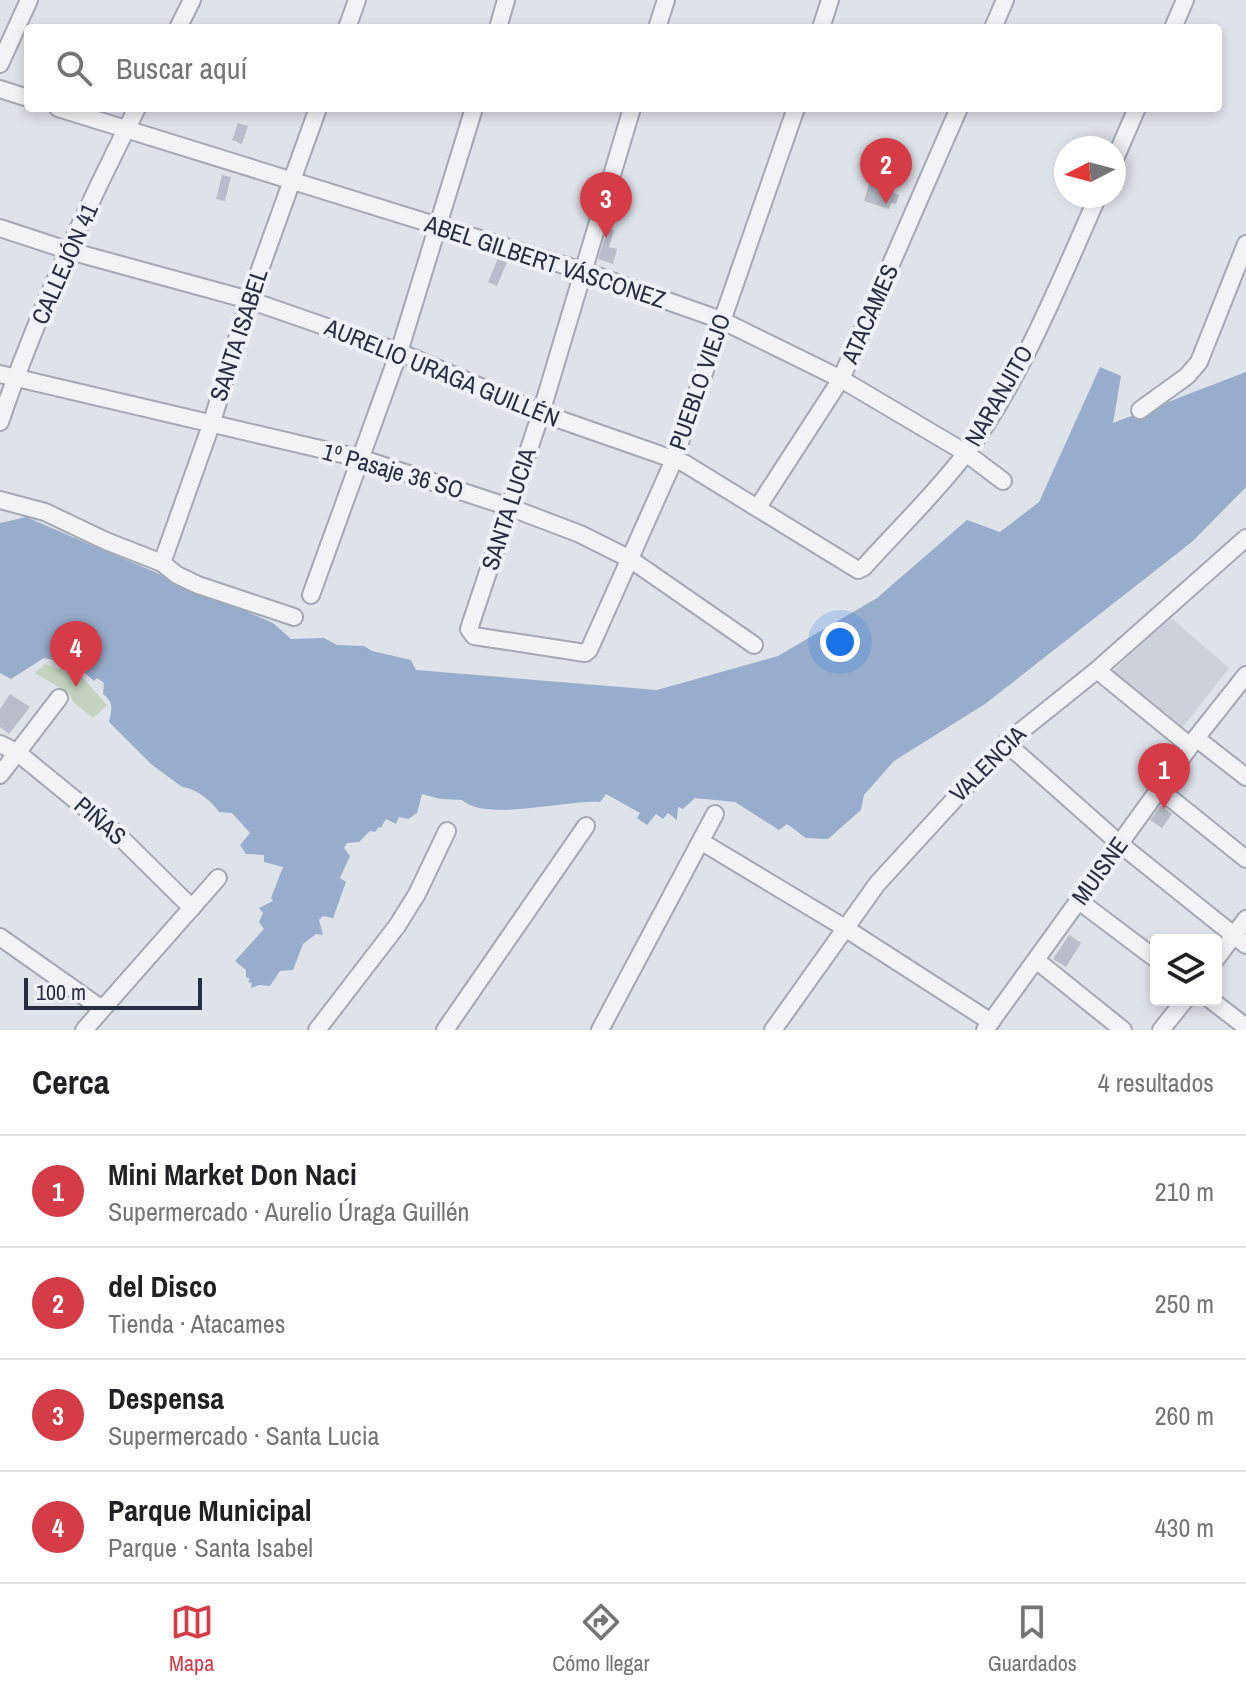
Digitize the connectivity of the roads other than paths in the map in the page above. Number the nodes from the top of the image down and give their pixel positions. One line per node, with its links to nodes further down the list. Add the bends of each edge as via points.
1 (29, 0): 16 (street)
2 (192, 0): 9 (street)
3 (357, 0): 10 (street)
4 (506, 0): 11 (street)
5 (666, 0): 12 (street)
6 (830, 0): 13 (street)
7 (1005, 0): 14 (street)
8 (1185, 0): 15 (street)
9 (180, 24)
10 (348, 24)
11 (499, 24)
12 (658, 24)
13 (822, 24)
14 (995, 24)
15 (1175, 24)
16 (0, 64)
17 (0, 89): 18 (street)
18 (24, 97)
19 (70, 112): 27 (street, ABEL GILBERT VÁSCONEZ)
20 (135, 112): 27 (street, CALLEJÓN 41)
21 (317, 112): 29 (street, SANTA ISABEL)
22 (473, 112): 31 (street)
23 (631, 112): 35 (street, SANTA LUCIA)
24 (795, 112): 37 (street, PUEBLO VIEJO)
25 (957, 112): 40 (street, ATACAMES)
26 (1135, 112): 28 (street)
27 (125, 130): 29 (street, ABEL GILBERT VÁSCONEZ); 34 (street, CALLEJÓN 41)
28 (1125, 136)
29 (292, 181): 31 (street, ABEL GILBERT VÁSCONEZ); 36 (street, SANTA ISABEL)
30 (1093, 208): 45 (street, NARANJITO, via 1033,339)
31 (438, 227): 35 (street, ABEL GILBERT VÁSCONEZ); 38 (street)
32 (0, 228): 34 (street, AURELIO URAGA GUILLÉN)
33 (1246, 244): 41 (street, via 1199,362)
34 (70, 251): 36 (street, AURELIO URAGA GUILLÉN); 39 (street, CALLEJÓN 41)
35 (583, 271): 37 (street, ABEL GILBERT VÁSCONEZ); 42 (street, SANTA LUCIA)
36 (249, 300): 38 (street, AURELIO URAGA GUILLÉN); 44 (street, SANTA ISABEL)
37 (721, 320): 40 (street, ABEL GILBERT VÁSCONEZ); 47 (street, PUEBLO VIEJO)
38 (399, 352): 42 (street, AURELIO URAGA GUILLÉN); 46 (street)
39 (8, 376): 43 (street, CALLEJÓN 41); 44 (street, 1º Pasaje 36 SO)
40 (841, 379): 45 (street, ABEL GILBERT VÁSCONEZ); 51 (street, ATACAMES)
41 (1140, 410)
42 (541, 413): 47 (street, AURELIO URAGA GUILLÉN); 50 (street, SANTA LUCIA)
43 (0, 422)
44 (211, 425): 46 (street, 1º Pasaje 36 SO); 54 (street, SANTA ISABEL)
45 (966, 453): 48 (street, ABEL GILBERT VÁSCONEZ); 55 (street, NARANJITO)
46 (363, 459): 50 (street, 1º Pasaje 36 SO); 56 (street)
47 (673, 462): 51 (street, AURELIO URAGA GUILLÉN, via 686,464); 53 (street, PUEBLO VIEJO)
48 (1003, 481)
49 (0, 500): 54 (street, via 45,512)
50 (509, 507): 53 (street, 1º Pasaje 36 SO); 59 (street, SANTA LUCIA, via 470,633)
51 (758, 507): 55 (street, AURELIO URAGA GUILLÉN)
52 (1246, 538): 60 (street, VALENCIA)
53 (630, 559): 58 (street, 1º Pasaje 36 SO); 59 (street, PUEBLO VIEJO)
54 (162, 563): 57 (street, via 198,585)
55 (861, 569)
56 (311, 595)
57 (294, 617)
58 (754, 645)
59 (589, 650)
60 (1097, 670): 63 (street); 64 (street, VALENCIA)
61 (1243, 686): 63 (street, MUISNE)
62 (59, 698): 66 (street)
63 (1193, 742): 68 (street); 69 (street, MUISNE)
64 (1006, 743): 74 (street); 80 (street, VALENCIA, via 877,884)
65 (0, 744): 66 (street, PIÑAS)
66 (18, 753): 67 (street); 78 (street, PIÑAS, via 117,834)
67 (0, 775)
68 (1246, 777)
69 (1159, 789): 74 (street, MUISNE); 75 (street)
70 (715, 814): 73 (street)
71 (586, 826): 94 (street)
72 (447, 831): 93 (street, via 397,926)
73 (702, 842): 80 (street); 91 (street)
74 (1120, 844): 77 (street, MUISNE); 81 (street)
75 (1246, 859)
76 (218, 878): 78 (street)
77 (1079, 901): 83 (street); 85 (street, MUISNE)
78 (192, 908): 88 (street)
79 (1246, 919): 81 (street)
80 (845, 928): 89 (street); 95 (street, VALENCIA)
81 (1240, 940): 84 (street)
82 (3, 945): 88 (street)
83 (1150, 954)
84 (1222, 954)
85 (1036, 960): 89 (street, MUISNE); 96 (street)
86 (1180, 1006): 97 (street)
87 (1219, 1006): 90 (street)
88 (102, 1009): 92 (street)
89 (988, 1026)
90 (1246, 1027)
91 (603, 1029)
92 (84, 1030)
93 (317, 1030)
94 (445, 1030)
95 (773, 1030)
96 (1123, 1030)
97 (1161, 1030)

